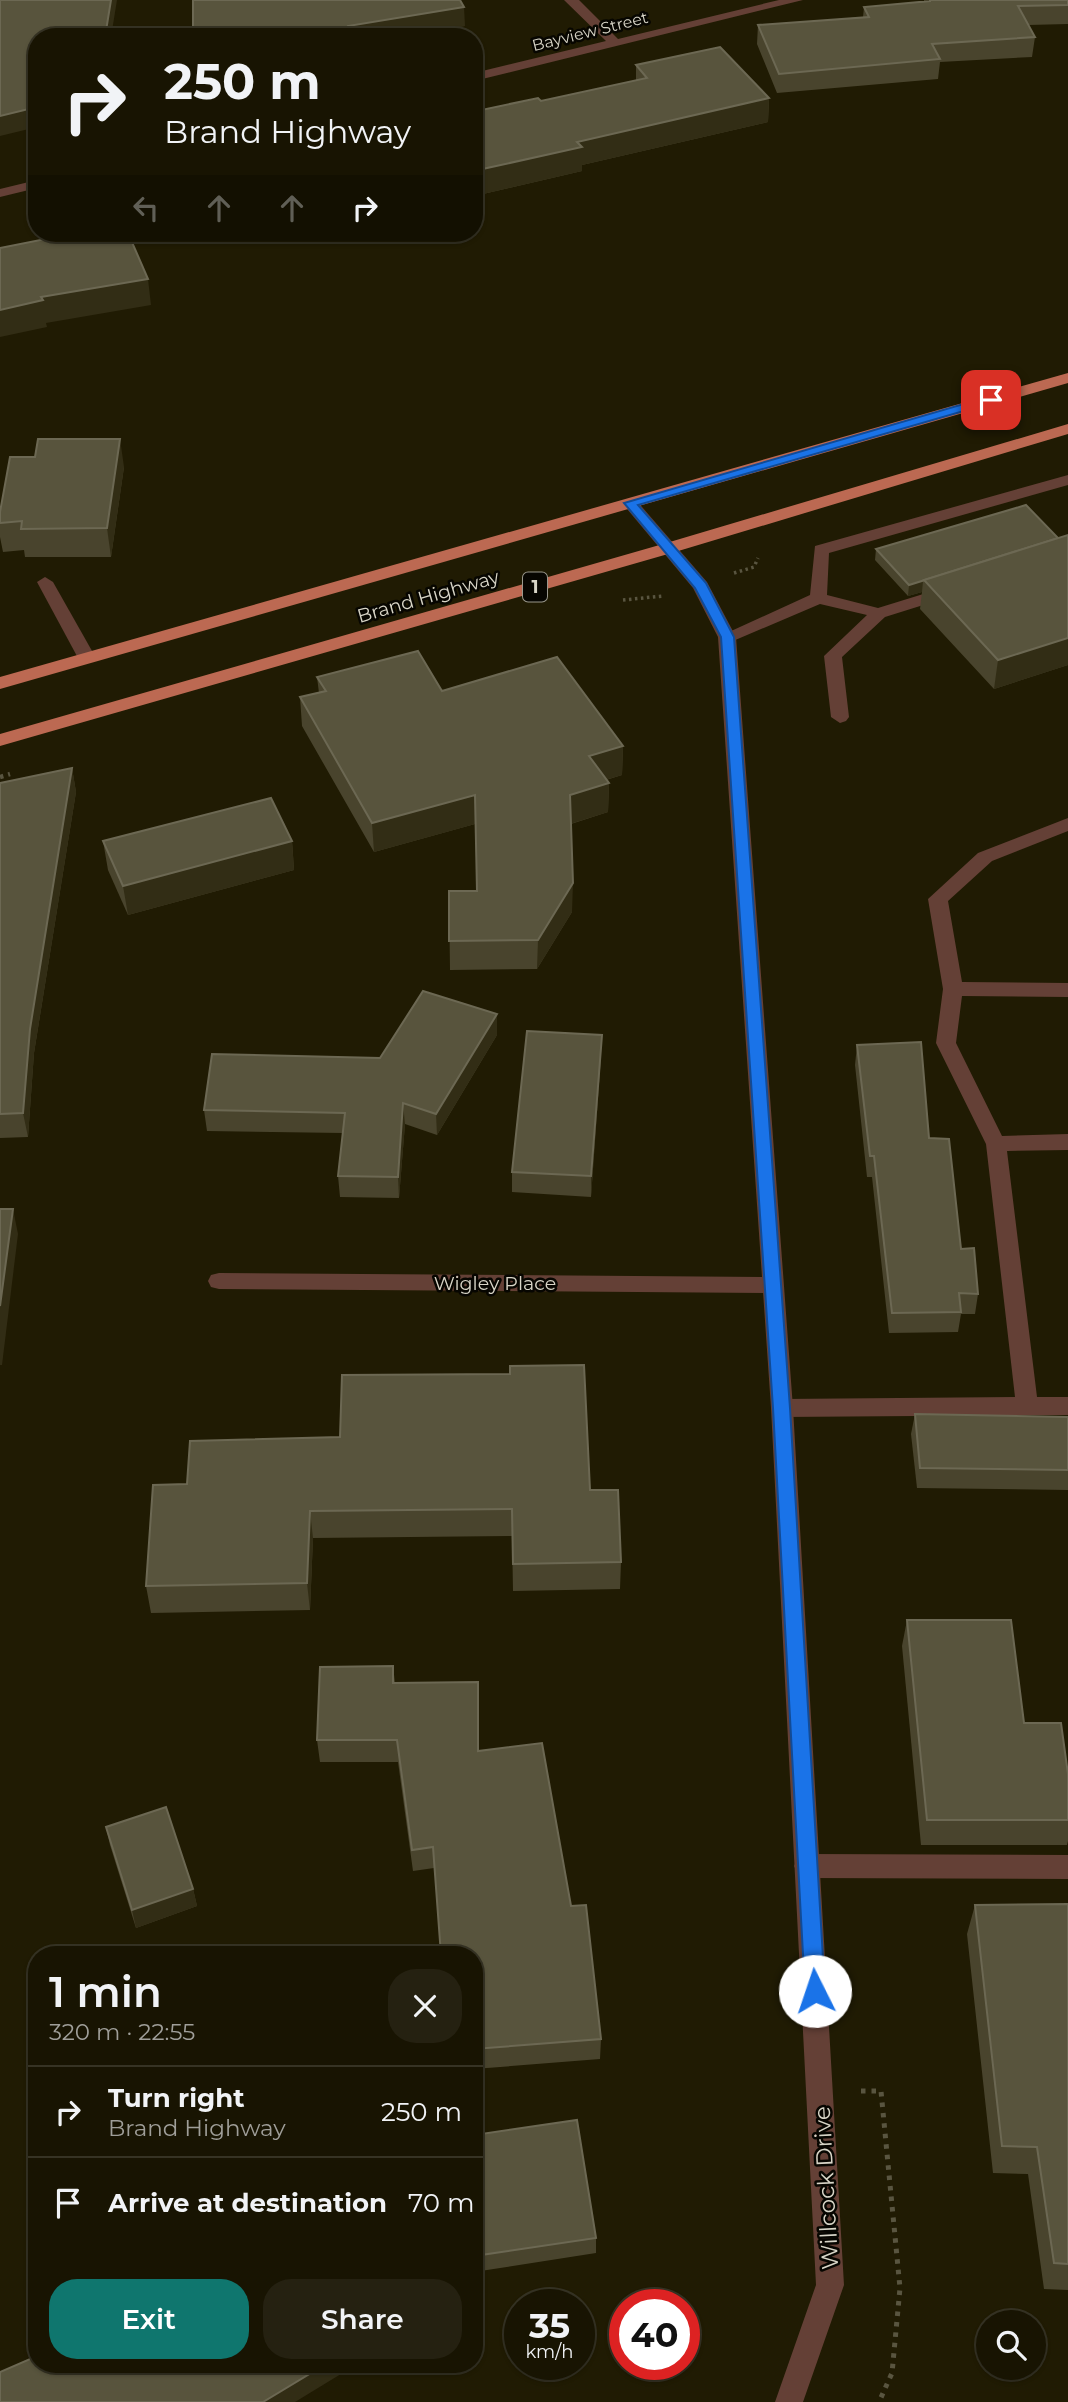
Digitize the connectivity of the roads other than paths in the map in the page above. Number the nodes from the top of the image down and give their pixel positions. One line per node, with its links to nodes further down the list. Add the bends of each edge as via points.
1 (571, 0): 3 (street)
2 (796, 0): 3 (street, Bayview Street)
3 (615, 43): 4 (street, Bayview Street)
4 (483, 75)
5 (28, 186): 6 (street)
6 (0, 194)
7 (1068, 377): 10 (highway, Brand Highway)
8 (1068, 429): 11 (highway, Brand Highway / 1)
9 (1068, 480): 14 (street, via 821,550)
10 (630, 503): 11 (street); 17 (highway, Brand Highway)
11 (669, 548): 16 (street, via 701,586); 20 (highway, Brand Highway / 1)
12 (45, 582): 17 (street)
13 (967, 585): 15 (street)
14 (818, 598): 15 (street); 16 (street)
15 (879, 613): 19 (street, via 833,656)
16 (727, 637): 27 (street, Willcock Drive)
17 (87, 659): 18 (highway, Brand Highway)
18 (0, 683)
19 (839, 717)
20 (0, 740)
21 (1068, 824): 22 (street, via 985,857 938,899)
22 (953, 989): 23 (street); 25 (street, via 946,1043)
23 (1068, 990)
24 (1068, 1142): 25 (street)
25 (996, 1144): 28 (street)
26 (219, 1281): 27 (street, Wigley Place)
27 (772, 1285): 30 (street, Willcock Drive)
28 (1027, 1406): 29 (street); 30 (street)
29 (1068, 1406)
30 (782, 1408): 31 (street, Willcock Drive)
31 (807, 1866): 32 (street); 33 (street, Willcock Drive, via 830,2285)
32 (1068, 1867)
33 (789, 2402)

